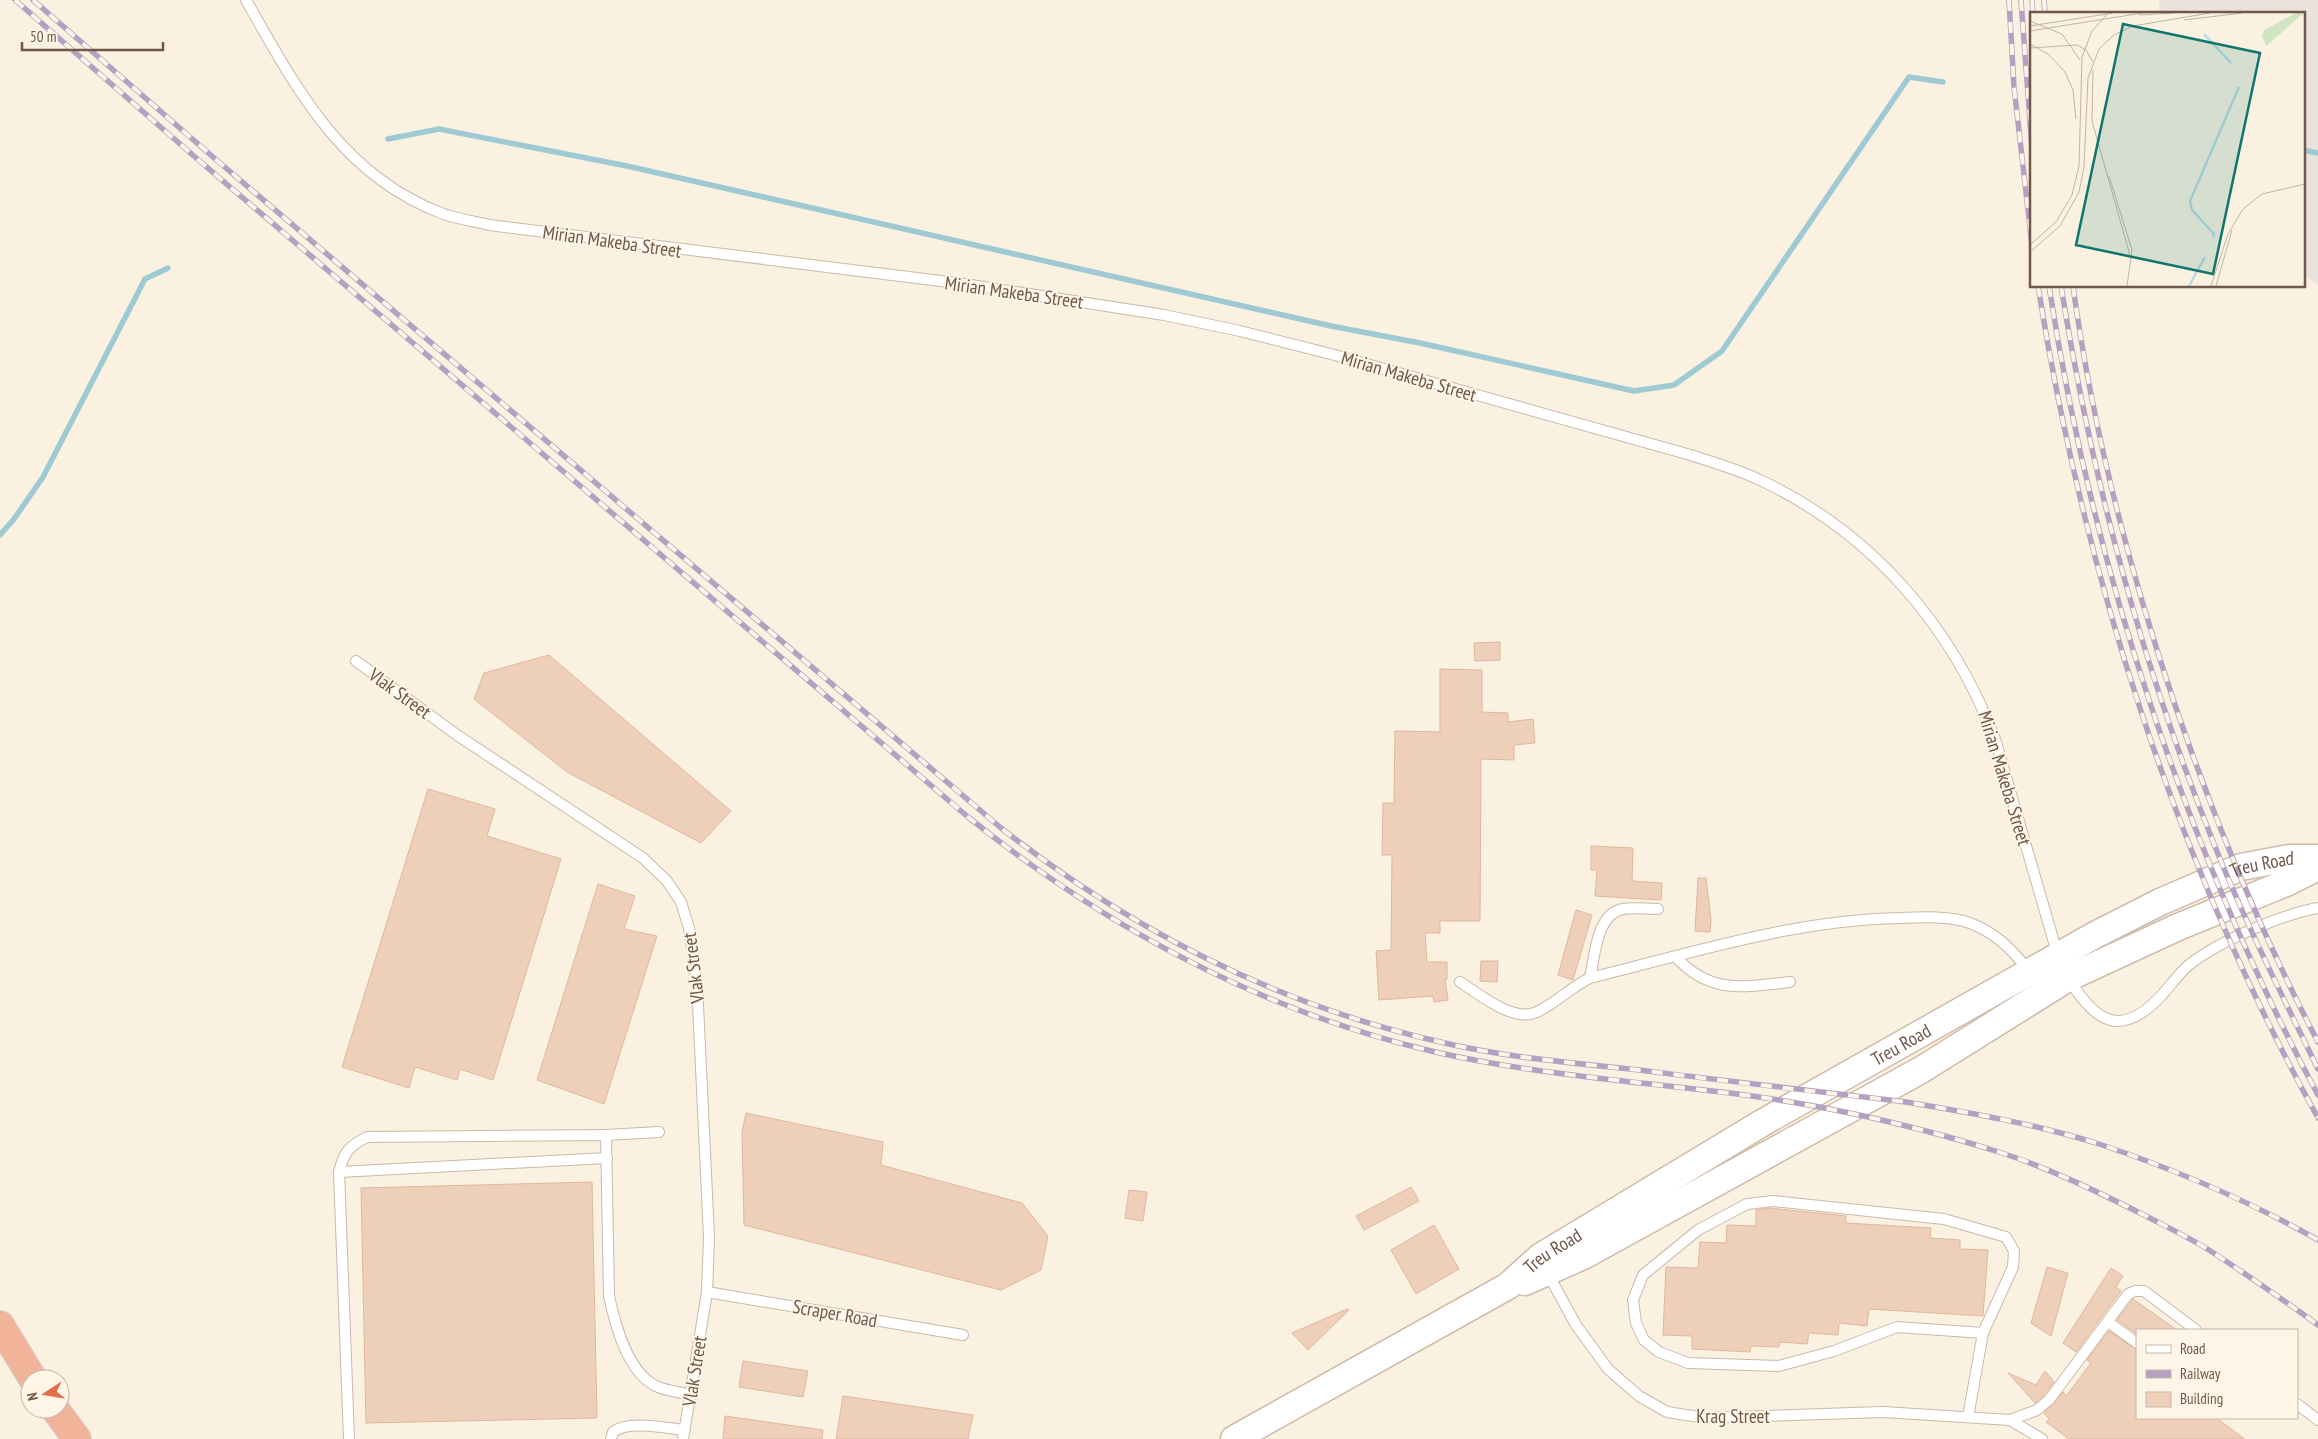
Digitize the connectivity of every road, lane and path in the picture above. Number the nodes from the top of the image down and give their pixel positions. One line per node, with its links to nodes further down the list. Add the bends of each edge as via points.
1 (246, 0): 8 (lane, Mirian Makeba Street, via 301,93 323,125 353,158 396,191 442,213 489,225 965,284 1183,319 1331,354 1687,454 1763,481 1826,518 1861,544 1893,574 1946,640 1982,704 1995,738)
2 (356, 661): 18 (lane, Vlak Street, via 457,735 643,858 667,881 681,902 689,928 696,983 709,1237)
3 (2318, 858): 8 (street, Treu Road, via 2289,858 2242,868 2160,902)
4 (2318, 867): 8 (street, Treu Road, via 2178,927)
5 (2318, 908): 8 (lane, Mirian Makeba Street, via 2285,917 2209,951 2189,965 2149,1008 2131,1019 2114,1021 2098,1016 2081,999)
6 (1658, 909): 10 (lane, via 1623,909 1610,914 1603,924)
7 (1676, 957): 9 (lane, via 1803,927 1883,918 1932,917 1963,921 1992,933 2012,949); 10 (lane); 12 (lane, via 1685,968 1719,985 1737,987)
8 (2063, 967): 9 (street, Treu Road); 17 (street, Treu Road, via 1912,1075 1583,1256)
9 (2030, 971): 17 (street, Treu Road, via 1762,1123)
10 (1590, 978): 11 (lane, via 1536,1012 1523,1015 1502,1009)
11 (1460, 982)
12 (1790, 982)
13 (660, 1132): 14 (lane)
14 (606, 1135): 15 (lane); 16 (lane, via 367,1137 352,1145)
15 (607, 1158): 16 (lane); 26 (lane, via 609,1296 621,1342 640,1373 656,1386)
16 (339, 1172): 34 (lane)
17 (1544, 1265): 28 (lane, Krag Street, via 1576,1325 1608,1369 1639,1396 1667,1412 1706,1418 1883,1412); 36 (street, Treu Road)
18 (707, 1292): 23 (lane, Scraper Road); 26 (lane, Vlak Street)
19 (2108, 1322): 21 (lane, via 2128,1294 2135,1291 2144,1292); 24 (lane); 30 (lane, via 2049,1400 2037,1410)
20 (2, 1326): 25 (highway)
21 (2195, 1329)
22 (1983, 1333): 22 (lane, via 2013,1267 2014,1251 2006,1237 1944,1219 1773,1201 1747,1204 1698,1230 1643,1275 1633,1300 1636,1323 1644,1340 1658,1352 1688,1363 1779,1366 1834,1351 1897,1328); 28 (lane)
23 (963, 1335)
24 (2136, 1342)
25 (26, 1369)
26 (690, 1395): 32 (lane, Vlak Street)
27 (2298, 1405): 31 (lane)
28 (1968, 1417): 30 (lane, Krag Street)
29 (62, 1419): 33 (highway)
30 (2010, 1420): 37 (lane)
31 (2318, 1420)
32 (683, 1435): 35 (lane, via 650,1426 619,1427 612,1432)
33 (77, 1439)
34 (349, 1439)
35 (611, 1439)
36 (1234, 1439)
37 (2042, 1439)

